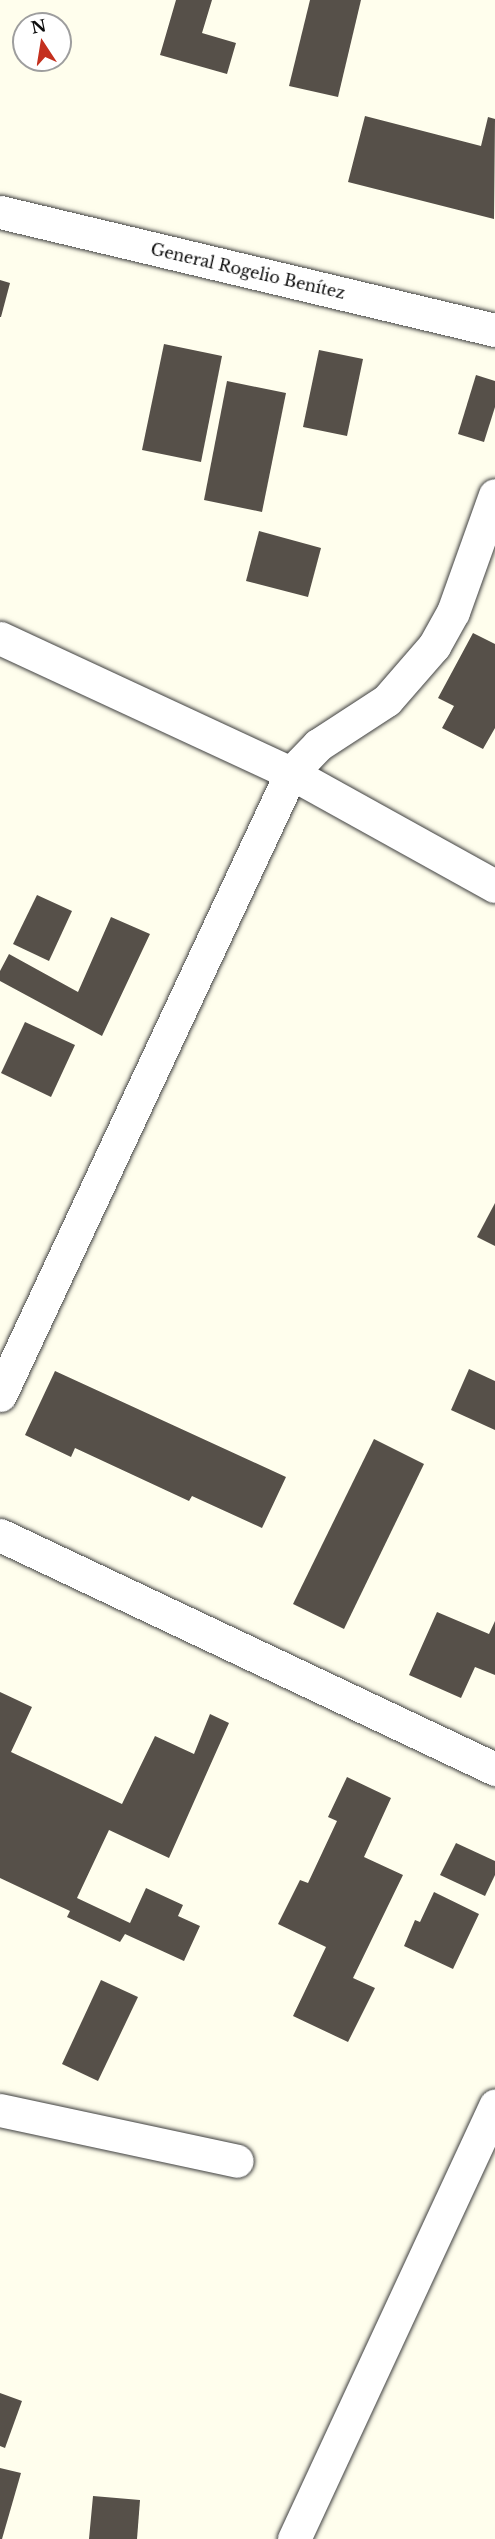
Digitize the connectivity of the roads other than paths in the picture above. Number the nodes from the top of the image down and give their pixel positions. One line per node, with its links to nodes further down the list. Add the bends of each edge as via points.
1 (0, 212): 2 (street, General Rogelio Benítez)
2 (495, 330)
3 (495, 495): 5 (street, via 453,612 434,646 387,699 318,745)
4 (0, 638): 5 (street)
5 (291, 772): 6 (street); 7 (street)
6 (495, 886)
7 (0, 1395)
8 (0, 1534): 9 (street)
9 (495, 1769)
10 (495, 2105): 13 (street)
11 (0, 2110): 12 (street)
12 (237, 2161)
13 (294, 2539)

